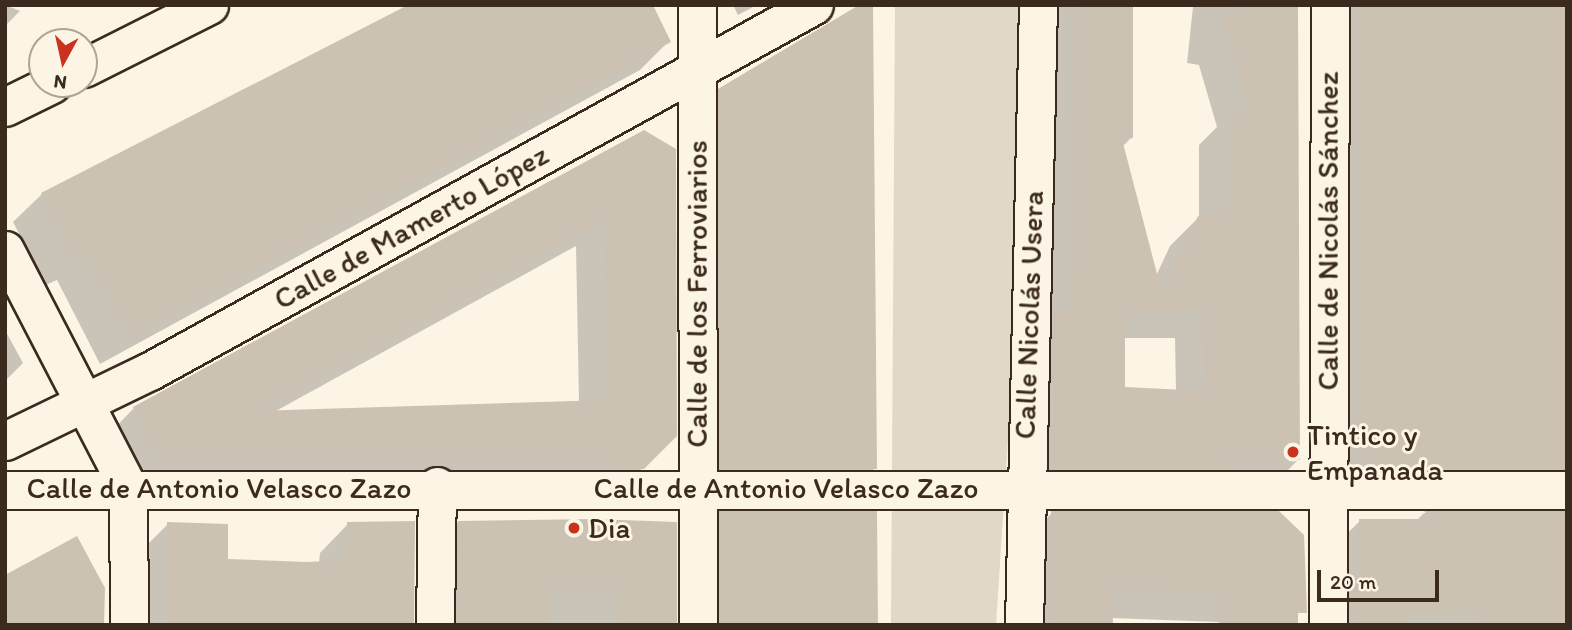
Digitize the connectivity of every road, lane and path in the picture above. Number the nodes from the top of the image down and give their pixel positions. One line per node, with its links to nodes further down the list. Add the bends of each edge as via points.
1 (209, 5): 6 (street)
2 (697, 5): 7 (street, Calle de los Ferroviarios)
3 (814, 5): 7 (street, Calle de Mamerto López)
4 (1038, 5): 16 (street, Calle Nicolás Usera)
5 (1330, 5): 18 (street, Calle de Nicolás Sánchez)
6 (98, 61)
7 (696, 69): 11 (street, Calle de Mamerto López); 15 (street, Calle de los Ferroviarios)
8 (28, 96): 9 (street)
9 (5, 107)
10 (5, 250): 11 (street)
11 (84, 402): 12 (street, Calle de Mamerto López); 14 (street)
12 (5, 441)
13 (437, 486): 14 (street, Calle de Antonio Velasco Zazo); 15 (street, Calle de Antonio Velasco Zazo); 21 (street)
14 (128, 487): 17 (street, Calle de Antonio Velasco Zazo); 20 (street)
15 (698, 488): 16 (street, Calle de Antonio Velasco Zazo); 22 (street, Calle de los Ferroviarios)
16 (1024, 488): 18 (street, Calle de Antonio Velasco Zazo); 23 (street, Calle Nicolás Usera)
17 (5, 490)
18 (1326, 490): 19 (street, Calle de Antonio Velasco Zazo); 24 (street, Calle de Nicolás Sánchez)
19 (1567, 490)
20 (129, 625)
21 (435, 625)
22 (698, 625)
23 (1024, 625)
24 (1328, 625)

